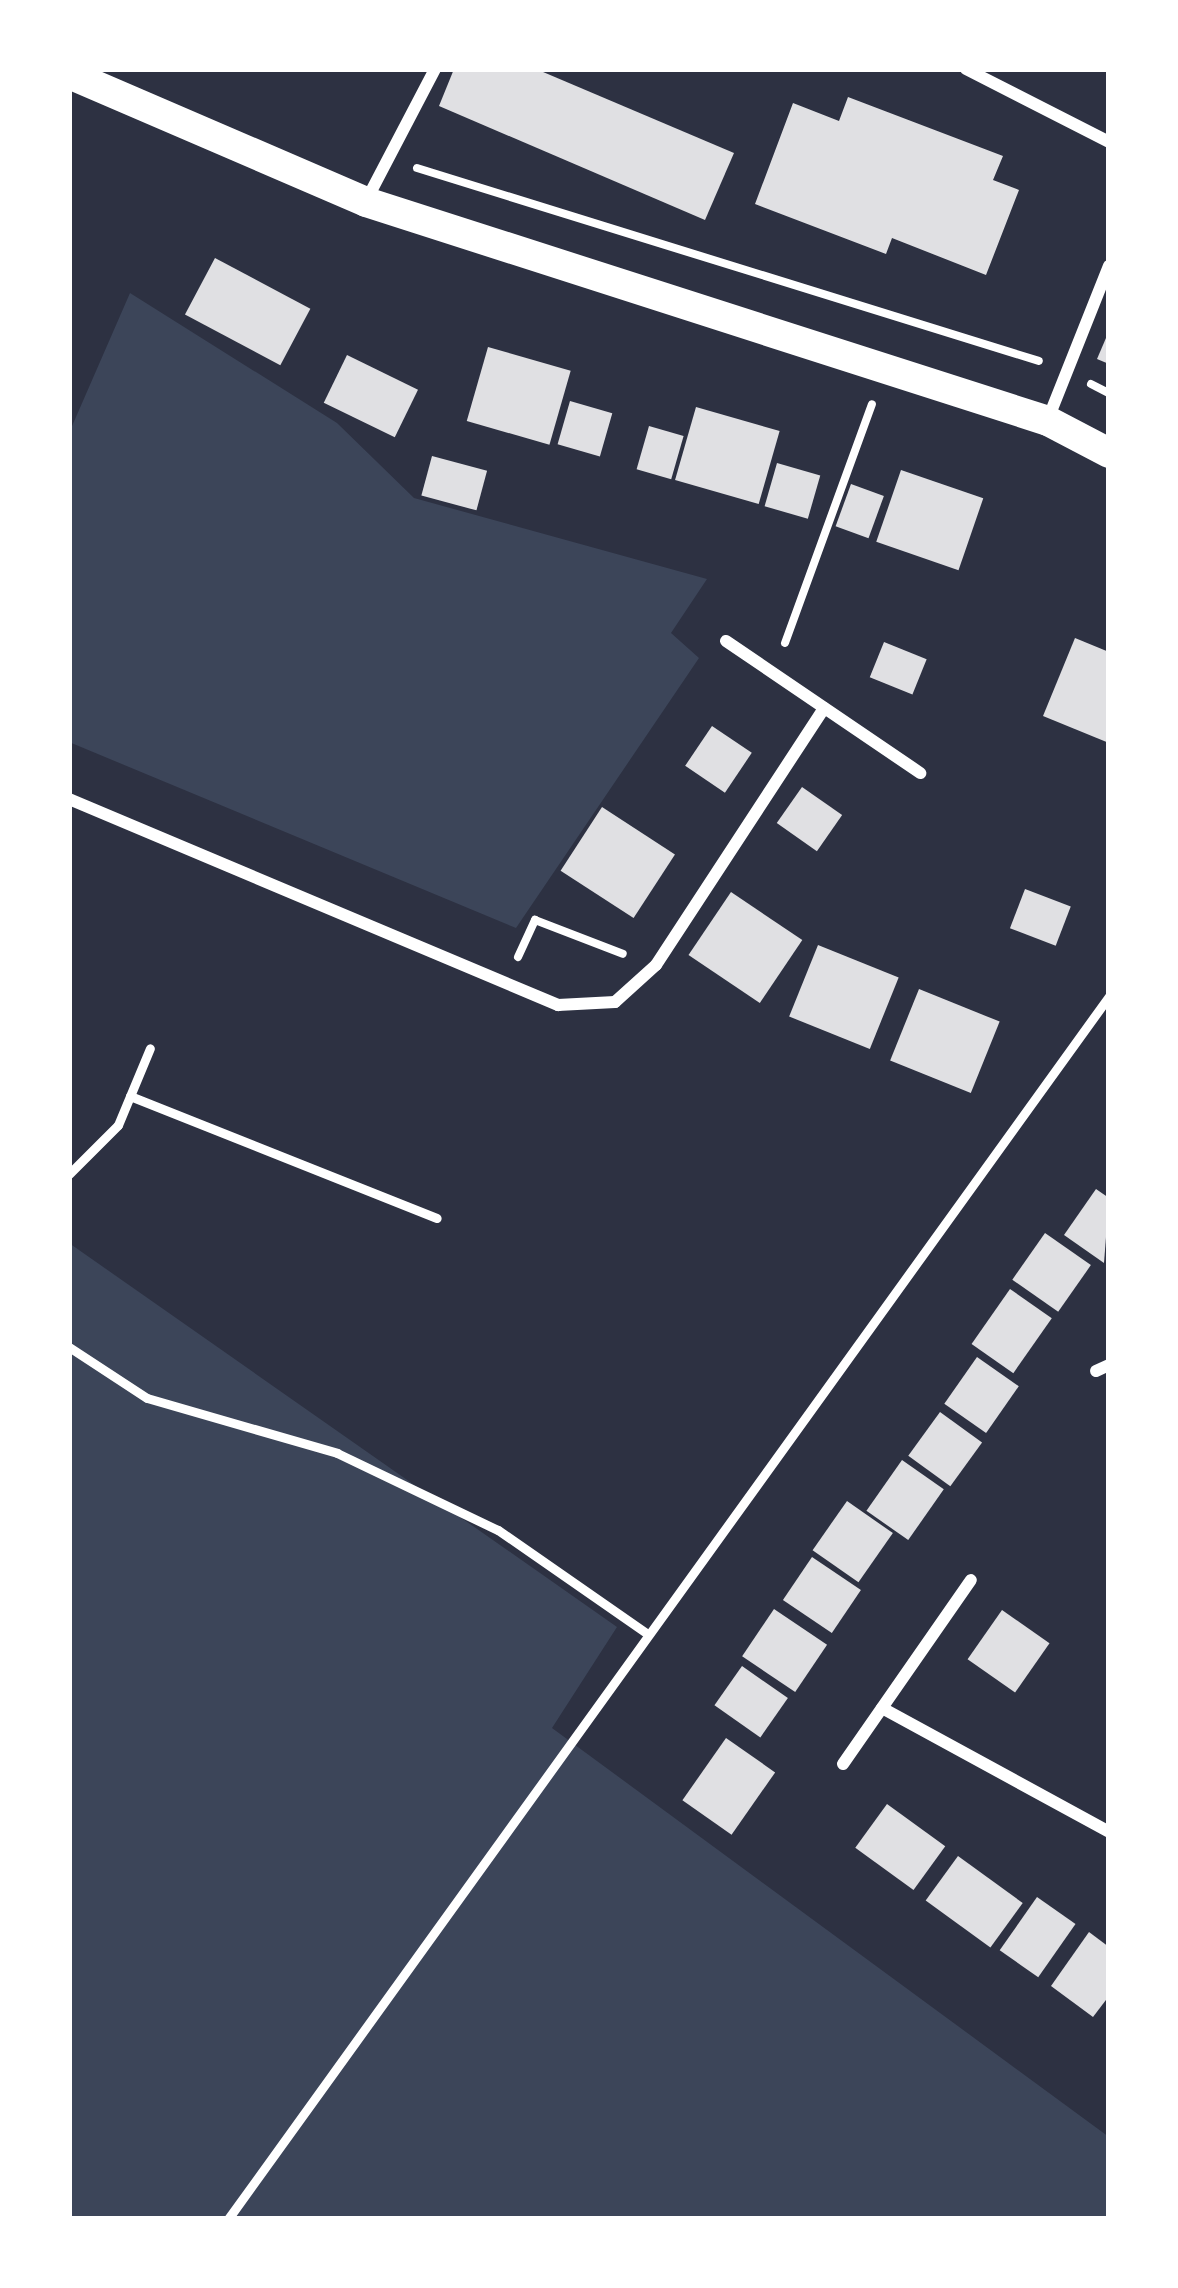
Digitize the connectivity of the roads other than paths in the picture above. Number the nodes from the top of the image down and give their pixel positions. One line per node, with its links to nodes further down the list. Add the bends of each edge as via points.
1 (435, 69): 5 (street)
2 (966, 69): 4 (street)
3 (69, 74): 5 (main road)
4 (1109, 142)
5 (366, 202): 7 (main road)
6 (1109, 266): 7 (street)
7 (1048, 421): 8 (main road)
8 (1109, 453)
9 (726, 641): 10 (street)
10 (824, 708): 11 (street); 12 (street, via 656,965 615,1002 558,1005)
11 (920, 773)
12 (69, 799)
13 (1109, 996): 20 (lane)
14 (150, 1048): 15 (lane)
15 (130, 1096): 16 (lane, via 118,1125); 17 (lane)
16 (69, 1174)
17 (437, 1218)
18 (69, 1347): 20 (lane, via 147,1398 337,1453 498,1530)
19 (971, 1580): 21 (street)
20 (645, 1632): 24 (lane)
21 (882, 1708): 22 (street); 23 (street)
22 (843, 1764)
23 (1109, 1832)
24 (228, 2219)

